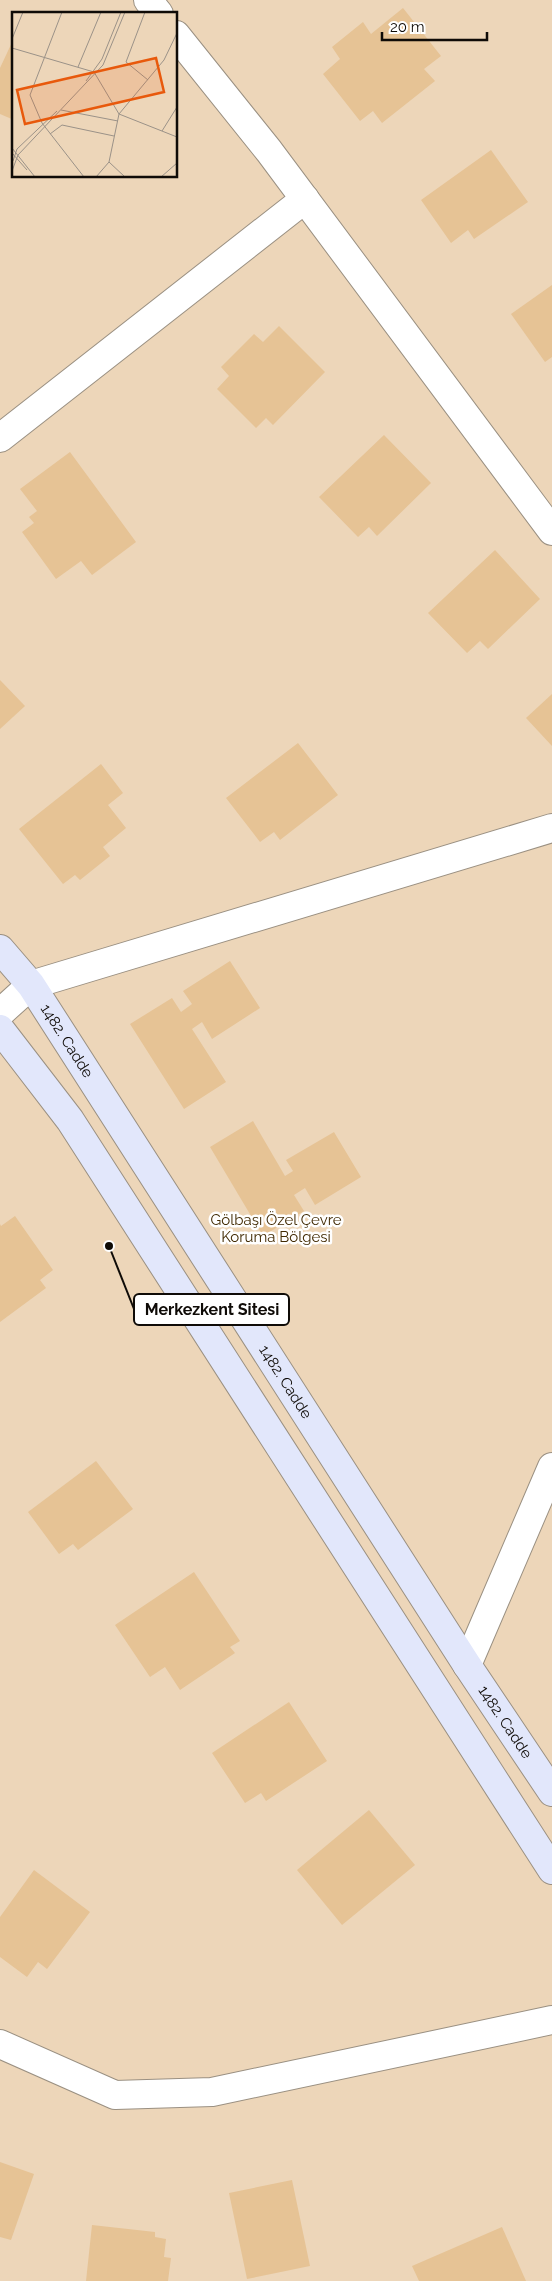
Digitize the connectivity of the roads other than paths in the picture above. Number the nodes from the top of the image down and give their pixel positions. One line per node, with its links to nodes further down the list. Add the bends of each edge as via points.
1 (148, 0): 2 (street)
2 (157, 12)
3 (178, 38): 4 (street)
4 (306, 200): 5 (street); 6 (street)
5 (0, 438)
6 (552, 531)
7 (552, 828): 9 (street)
8 (0, 948): 9 (street, 1482. Cadde)
9 (31, 985): 10 (street); 13 (street, 1482. Cadde)
10 (0, 1013)
11 (0, 1029): 15 (street, via 70,1120)
12 (552, 1467): 13 (street)
13 (467, 1665): 14 (street, 1482. Cadde)
14 (552, 1792)
15 (552, 1870)
16 (552, 2020): 17 (street, via 212,2092 114,2095)
17 (0, 2044)

